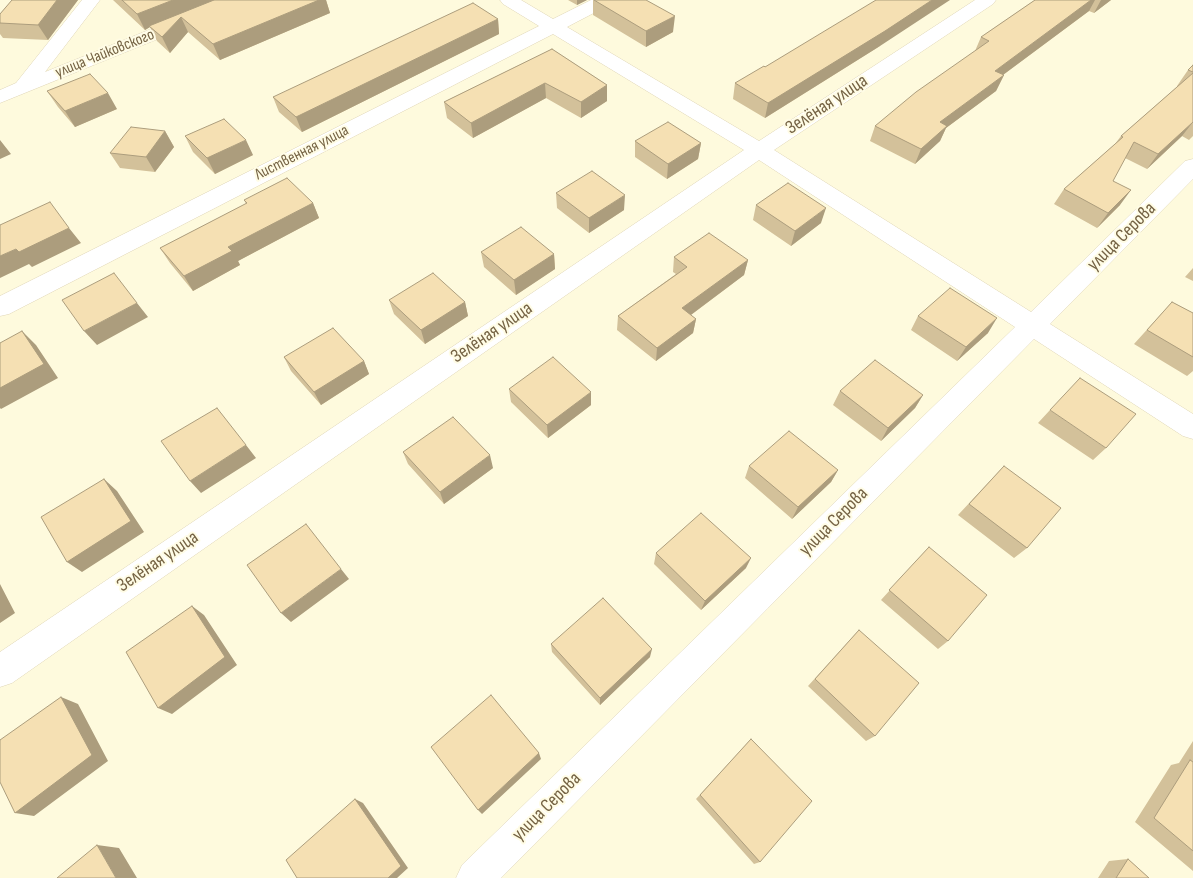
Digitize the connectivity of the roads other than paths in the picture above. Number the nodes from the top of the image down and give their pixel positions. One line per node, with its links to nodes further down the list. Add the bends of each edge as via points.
1 (91, 0): 7 (street)
2 (238, 0): 7 (street, улица Чайковского)
3 (509, 0): 6 (street)
4 (605, 0): 6 (street, Лиственная улица)
5 (987, 0): 9 (street, Зелёная улица)
6 (553, 26): 9 (street); 11 (street, Лиственная улица)
7 (24, 86): 8 (street, улица Чайковского)
8 (0, 97)
9 (758, 150): 12 (street); 14 (street, Зелёная улица)
10 (1193, 166): 12 (street, улица Серова)
11 (0, 306)
12 (1033, 325): 13 (street); 15 (street, улица Серова)
13 (1193, 428)
14 (0, 671)
15 (476, 878)

